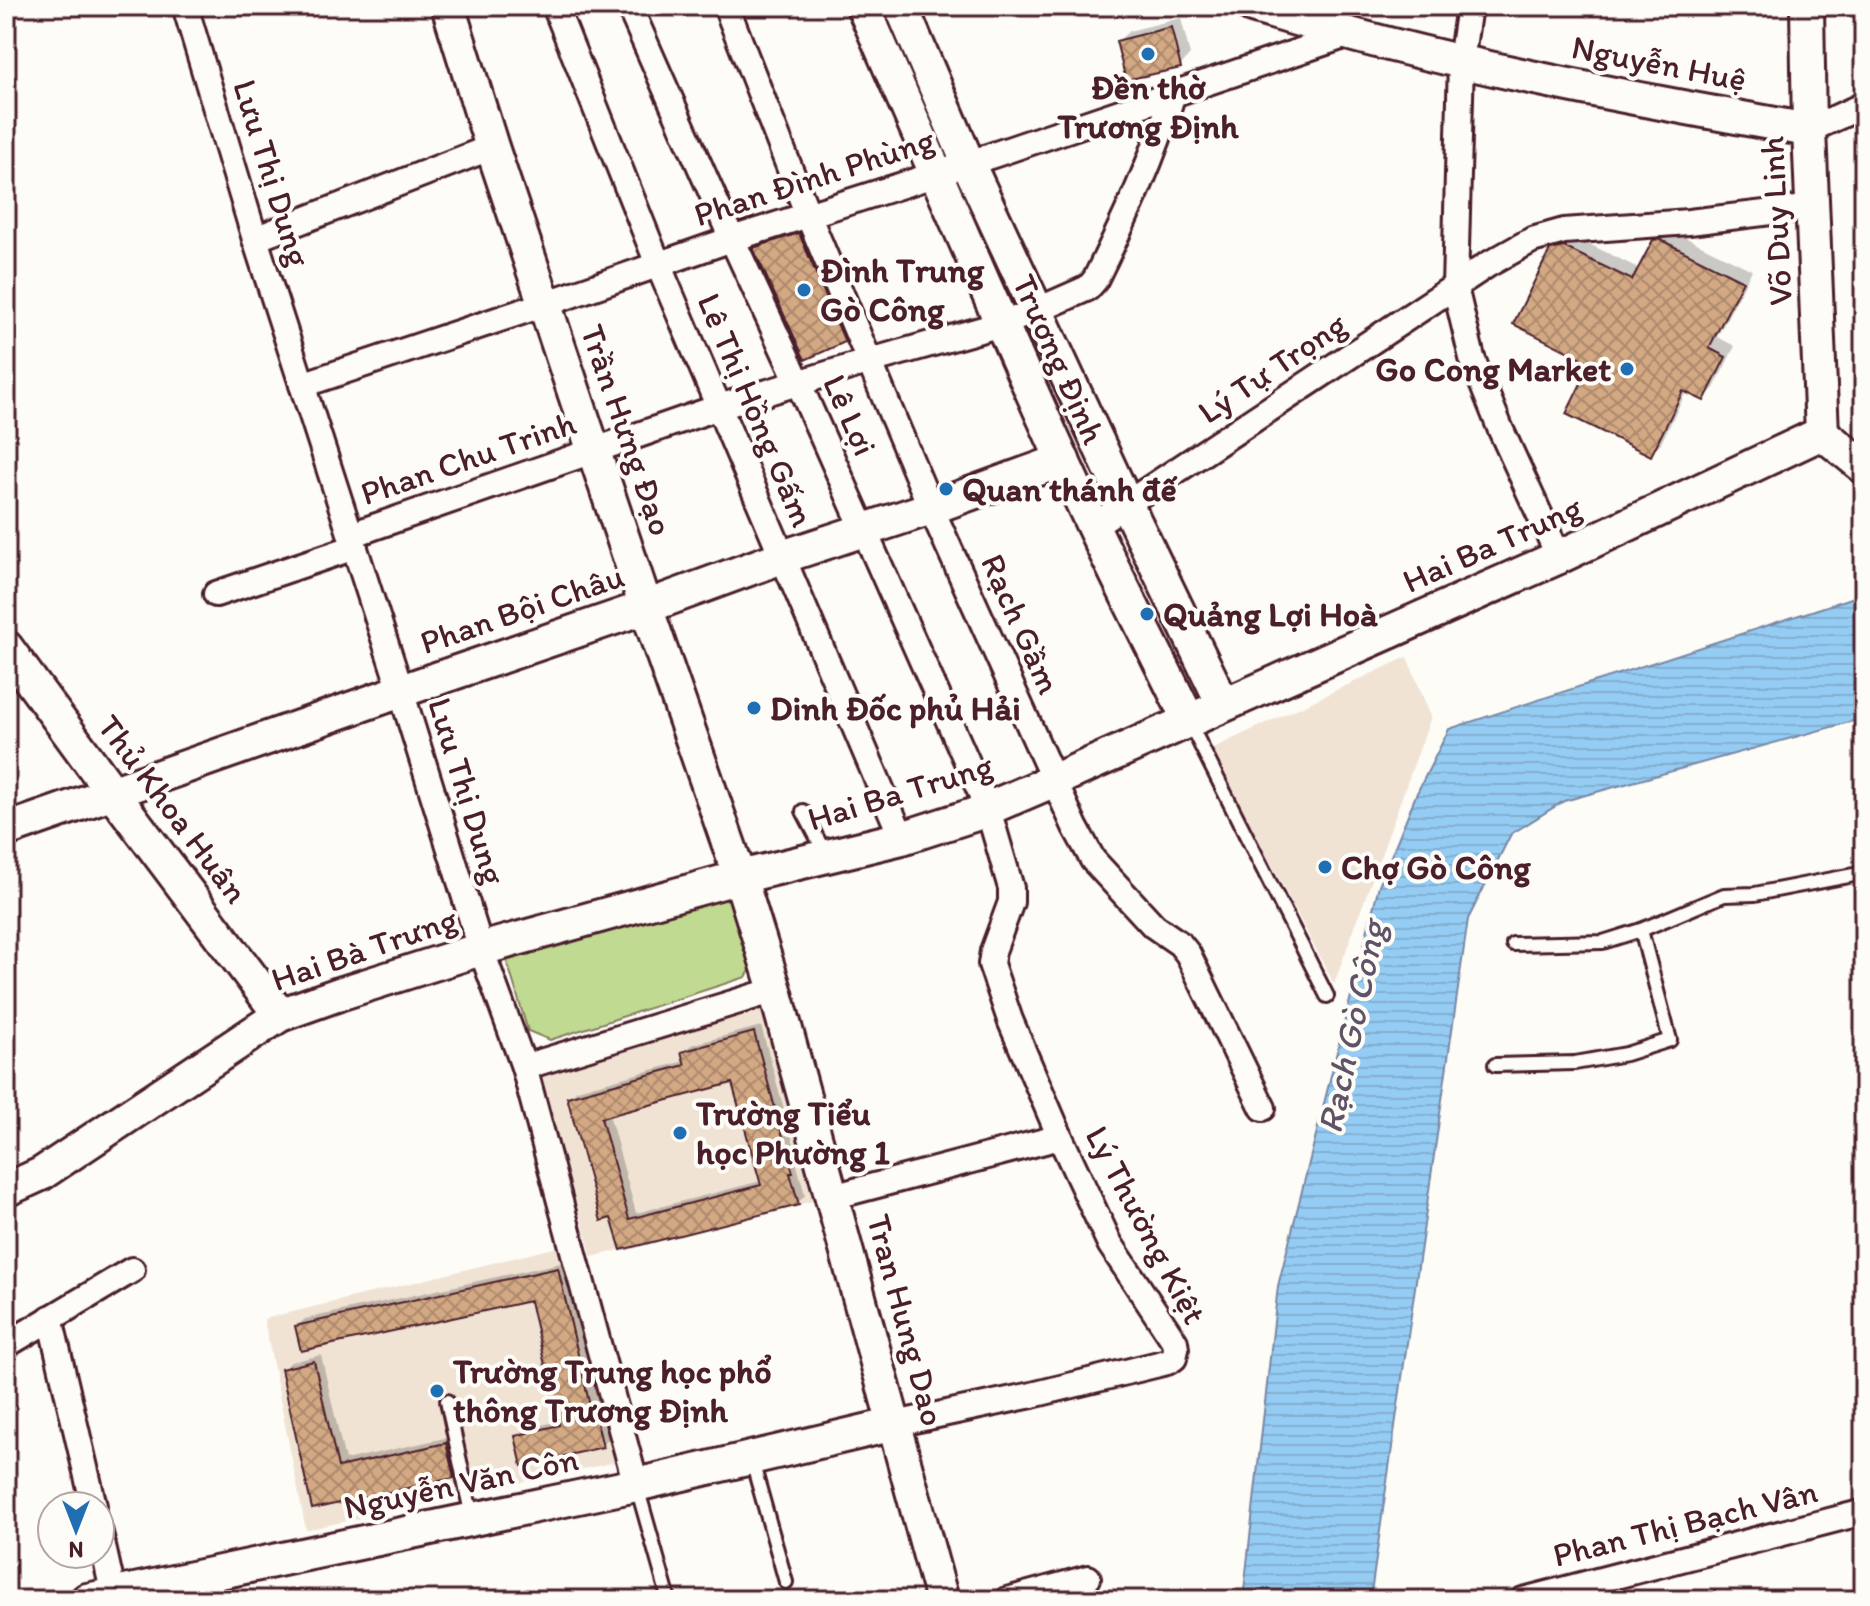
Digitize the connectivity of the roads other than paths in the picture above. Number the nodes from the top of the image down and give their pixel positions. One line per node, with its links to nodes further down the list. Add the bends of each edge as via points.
1 (185, 6): 21 (street, Lưu Thị Dung)
2 (448, 6): 16 (street, Trần Hưng Đạo)
3 (555, 6): 23 (street, Lê Thị Hồng Gấm)
4 (629, 6): 22 (street, Lê Lợi)
5 (726, 6): 20 (street, Rạch Gầm)
6 (863, 6): 18 (street, Trương Định)
7 (901, 6): 17 (street, Trương Định)
8 (1252, 6): 11 (street, Nguyễn Huệ)
9 (1469, 6): 12 (street)
10 (1807, 6): 15 (street, Võ Duy Linh)
11 (1347, 35): 12 (street, Nguyễn Huệ); 13 (street, Phan Đình Phùng)
12 (1461, 61): 15 (street, Nguyễn Huệ); 24 (street)
13 (1173, 93): 17 (street, Phan Đình Phùng); 26 (street, Phan Chu Trinh, via 1160,137 1095,280)
14 (1864, 105): 15 (street)
15 (1809, 130): 19 (street, Võ Duy Linh)
16 (492, 147): 21 (street); 25 (street, Trần Hưng Đạo)
17 (968, 163): 18 (street, Phan Đình Phùng); 26 (street, Trương Định)
18 (937, 174): 20 (street, Phan Đình Phùng); 27 (street, Trương Định)
19 (1814, 207): 24 (street, Lý Tự Trọng, via 1564,231 1532,240); 32 (street, Võ Duy Linh)
20 (808, 215): 22 (street, Phan Đình Phùng); 28 (street, Rạch Gầm)
21 (255, 239): 30 (street, Lưu Thị Dung)
22 (732, 239): 23 (street, Phan Đình Phùng); 29 (street, Lê Lợi)
23 (658, 264): 25 (street, Phan Đình Phùng); 31 (street, Lê Thị Hồng Gấm)
24 (1455, 287): 36 (street, Lý Tự Trọng); 42 (street, via 1472,358)
25 (545, 304): 30 (street, Phan Đình Phùng); 33 (street, Trần Hưng Đạo)
26 (1038, 310): 27 (street, Phan Chu Trinh); 36 (street, Trương Định)
27 (1001, 324): 28 (street, Phan Chu Trinh); 34 (street, Trương Định)
28 (870, 361): 29 (street, Phan Chu Trinh); 37 (street, Rạch Gầm)
29 (799, 384): 31 (street, Phan Chu Trinh); 39 (street, Lê Lợi)
30 (302, 385): 40 (street, Lưu Thị Dung)
31 (719, 407): 33 (street, Phan Chu Trinh); 41 (street, Lê Thị Hồng Gấm)
32 (1822, 433): 35 (street); 42 (street, Hai Ba Trung)
33 (594, 449): 40 (street, Phan Chu Trinh); 44 (street, Trần Hưng Đạo)
34 (1063, 460): 37 (street, Phan Bội Châu); 38 (street, Trương Định)
35 (1859, 463)
36 (1127, 505): 38 (street, Lý Tự Trọng); 47 (street, Trương Định)
37 (931, 508): 39 (street, Phan Bội Châu); 49 (street, Rạch Gầm)
38 (1093, 526): 48 (street, Trương Định)
39 (864, 530): 41 (street, Phan Bội Châu); 51 (street, Lê Lợi)
40 (353, 541): 43 (street, Phan Chu Trinh); 46 (street, Lưu Thị Dung)
41 (782, 557): 44 (street, Phan Bội Châu); 54 (street, Lê Thị Hồng Gấm)
42 (1559, 557): 47 (street, Hai Ba Trung)
43 (216, 594)
44 (646, 607): 46 (street, Phan Bội Châu); 57 (street, Trần Hưng Đạo)
45 (6, 647): 50 (street, Thủ Khoa Huân)
46 (401, 691): 50 (street, Phan Bội Châu); 60 (street, Lưu Thị Dung)
47 (1223, 704): 48 (street, Hai Ba Trung)
48 (1189, 721): 49 (street, Hai Ba Trung); 62 (lane, Trương Định)
49 (1055, 780): 51 (street, Hai Ba Trung); 66 (street, Rạch Gầm, via 1093,860 1154,926 1188,954)
50 (112, 792): 53 (street, Phan Bội Châu); 63 (street, Thủ Khoa Huân)
51 (988, 809): 54 (street, Hai Ba Trung); 67 (street, Lý Thường Kiệt, via 1011,888 991,964)
52 (803, 811): 55 (lane)
53 (6, 830)
54 (902, 838): 55 (street, Hai Ba Trung)
55 (827, 856): 57 (street, Hai Ba Trung)
56 (1864, 873): 58 (lane, via 1724,895)
57 (740, 877): 60 (street, Hai Bà Trưng); 61 (street, Tran Hung Dao)
58 (1641, 930): 59 (lane, via 1603,942); 64 (lane, via 1670,1040 1575,1063)
59 (1513, 944)
60 (481, 949): 63 (street, Hai Bà Trưng); 65 (street, Lưu Thị Dung)
61 (775, 990): 65 (street); 69 (street, Tran Hung Dao)
62 (1327, 996)
63 (280, 1015): 68 (street, Hai Bà Trưng, via 61,1162)
64 (1495, 1065)
65 (524, 1067): 76 (street, Lưu Thị Dung)
66 (1263, 1108)
67 (1060, 1137): 69 (street); 74 (street, Lý Thường Kiệt, via 1110,1244 1170,1331 1174,1358)
68 (8, 1184)
69 (832, 1197): 74 (street, Tran Hung Dao)
70 (132, 1270): 71 (street)
71 (50, 1318): 72 (street); 77 (street)
72 (6, 1345)
73 (447, 1401): 79 (lane)
74 (895, 1424): 75 (street, Nguyễn Văn Côn); 85 (street, Tran Hung Dao)
75 (751, 1458): 76 (street, Nguyễn Văn Côn); 82 (lane)
76 (636, 1485): 79 (street, Nguyễn Văn Côn); 84 (lane, Lưu Thị Dung)
77 (90, 1490)
78 (1864, 1512): 87 (street, Phan Thị Bạch Vân)
79 (472, 1520): 83 (street, Nguyễn Văn Côn)
80 (101, 1570): 83 (street)
81 (1088, 1578): 86 (street)
82 (786, 1582)
83 (101, 1598)
84 (669, 1600)
85 (942, 1600)
86 (1007, 1600)
87 (1523, 1600)

